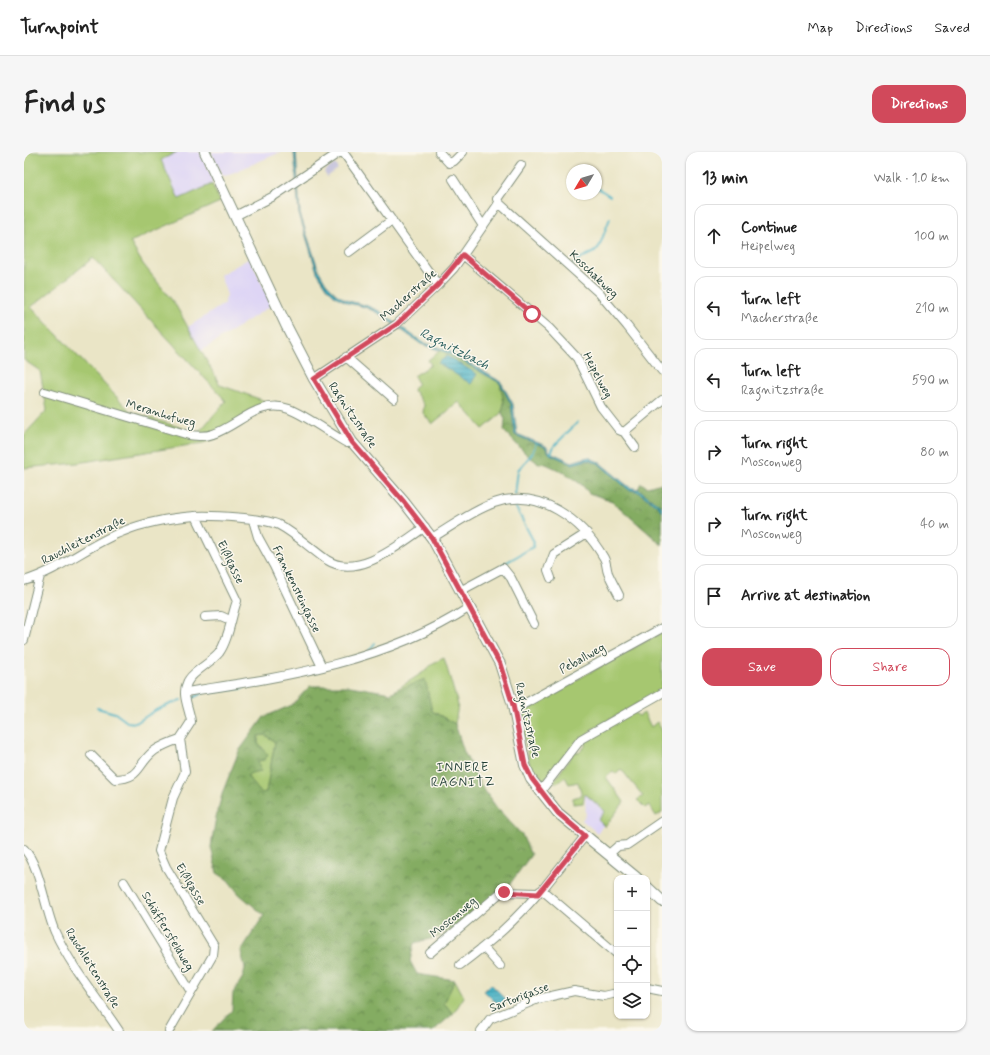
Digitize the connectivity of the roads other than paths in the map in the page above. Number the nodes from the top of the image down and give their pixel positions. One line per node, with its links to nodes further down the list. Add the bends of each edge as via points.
1 (205, 152): 9 (main road, Ragnitzstraße)
2 (340, 152): 9 (street, via 274,196)
3 (343, 152): 10 (street)
4 (439, 152): 5 (street, via 449,163)
5 (463, 152)
6 (521, 165): 8 (street, Macherstraße, via 497,199)
7 (453, 179): 11 (street)
8 (499, 203): 11 (street, Macherstraße); 16 (street, Koschakweg, via 599,293)
9 (235, 216): 17 (main road, Ragnitzstraße)
10 (392, 220): 12 (street); 14 (street)
11 (483, 226): 13 (street, Macherstraße)
12 (349, 252)
13 (463, 255): 14 (street, Macherstraße); 21 (street, Heipelweg, via 549,328 577,358 601,407 619,430)
14 (438, 285): 15 (street, Macherstraße, via 394,326)
15 (346, 357): 17 (street, Macherstraße); 19 (street)
16 (662, 371)
17 (314, 379): 22 (main road, Ragnitzstraße)
18 (45, 392): 22 (street, Meranhofweg, via 189,435 201,436 213,434 259,409 274,406 289,409 347,443)
19 (394, 399)
20 (662, 400): 21 (street)
21 (624, 432): 23 (street, Heipelweg)
22 (352, 442): 26 (main road, Ragnitzstraße)
23 (635, 446)
24 (196, 516): 25 (street, Rauchleitenstraße); 29 (street, Rauchleitenstraße, via 151,522 123,531); 36 (street, Eißlgasse, via 237,601)
25 (253, 520): 26 (street, Rauchleitenstraße, via 278,524 328,561 350,566 381,557); 41 (street, Frankensteingasse, via 258,538)
26 (425, 527): 28 (main road, Ragnitzstraße)
27 (586, 533): 28 (street, via 572,519 554,507 518,499 487,506); 30 (street, via 554,554 548,570); 33 (street, via 605,560 607,571)
28 (432, 538): 32 (main road, Ragnitzstraße)
29 (40, 576): 31 (street, Rauchleitenstraße); 37 (street, Rauchleitenstraße)
30 (551, 578)
31 (24, 581)
32 (462, 590): 34 (main road, Ragnitzstraße); 38 (street, via 503,568 511,578)
33 (619, 595)
34 (470, 607): 41 (street, via 434,629 345,662); 44 (main road, Ragnitzstraße, via 500,664)
35 (205, 617): 36 (street, via 221,616)
36 (230, 620): 42 (street, Eißlgasse, via 229,633 219,653 190,678 186,684)
37 (26, 624): 40 (street, Rauchleitenstraße)
38 (534, 624)
39 (662, 628): 44 (street, Peballweg)
40 (24, 640)
41 (322, 667): 42 (street, via 247,683)
42 (186, 692): 45 (street, via 191,722)
43 (662, 693): 47 (street, via 581,739)
44 (513, 710): 47 (main road, Ragnitzstraße, via 525,765)
45 (180, 739): 46 (street, via 153,751 138,772 126,779 115,779); 64 (street, Eißlgasse, via 185,772 173,798 159,850 214,946 213,955)
46 (92, 755)
47 (540, 792): 49 (main road, Ragnitzstraße, via 558,813)
48 (662, 821): 51 (street, via 627,845 618,846)
49 (585, 836): 51 (main road, Ragnitzstraße); 55 (street)
50 (24, 849): 66 (street, Rauchleitenstraße, via 34,866 55,932)
51 (609, 854): 52 (main road, Ragnitzstraße)
52 (634, 875)
53 (124, 882): 64 (street, Schäffersfeldweg)
54 (650, 890): 56 (main road)
55 (540, 892): 57 (street, via 514,922); 58 (street, Mosconweg, via 499,894); 59 (street)
56 (662, 902)
57 (484, 948): 60 (street); 61 (street)
58 (430, 952)
59 (614, 952)
60 (460, 965)
61 (500, 966)
62 (650, 989): 63 (street)
63 (662, 991)
64 (191, 992): 67 (street, Eißlgasse)
65 (614, 994): 68 (street, Sartorigasse, via 604,996 574,990 538,999 490,1019)
66 (119, 1031)
67 (169, 1031)
68 (481, 1031)

